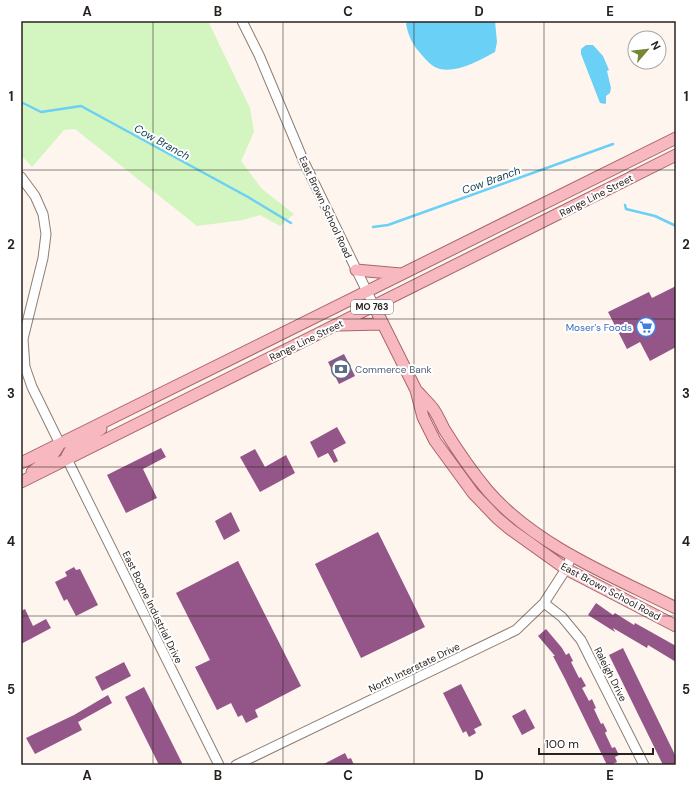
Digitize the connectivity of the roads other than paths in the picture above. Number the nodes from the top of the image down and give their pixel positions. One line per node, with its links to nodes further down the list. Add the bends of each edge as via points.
1 (242, 21): 7 (street, East Brown School Road, via 304,162)
2 (676, 138): 5 (main road, Range Line Street / MO 763)
3 (676, 155): 6 (main road, Range Line Street / MO 763)
4 (21, 177): 15 (street, via 35,196 43,214 46,234 43,258 23,339 25,367)
5 (587, 182): 6 (main road, via 553,208); 8 (main road, Range Line Street / MO 763)
6 (552, 217): 10 (main road, Range Line Street / MO 763)
7 (356, 270): 8 (main road); 9 (street, East Brown School Road)
8 (401, 274): 9 (main road, Range Line Street / MO 763)
9 (366, 291): 10 (street, East Brown School Road); 14 (main road, Range Line Street / MO 763)
10 (374, 306): 11 (main road, East Brown School Road); 12 (main road, Range Line Street / MO 763)
11 (383, 324): 12 (main road); 13 (main road, East Brown School Road)
12 (335, 325): 16 (main road, Range Line Street / MO 763)
13 (416, 390): 19 (main road, East Brown School Road, via 433,409 472,472 489,492 531,528); 20 (main road, East Brown School Road, via 423,417 435,441 473,493 510,529)
14 (125, 411): 15 (main road, Range Line Street / MO 763); 16 (main road, via 71,450)
15 (60, 444): 17 (main road, Range Line Street / MO 763); 18 (main road, via 52,456)
16 (67, 459): 18 (main road, Range Line Street / MO 763); 24 (street, East Boone Industrial Drive)
17 (21, 463)
18 (21, 482)
19 (572, 555): 20 (street, North Interstate Drive); 22 (main road, East Brown School Road)
20 (566, 569): 21 (street, North Interstate Drive); 23 (main road, East Brown School Road)
21 (544, 603): 25 (street, North Interstate Drive, via 516,630); 26 (street, Raleigh Drive, via 562,618 581,640)
22 (676, 608)
23 (676, 626)
24 (219, 765)
25 (236, 765)
26 (644, 765)

